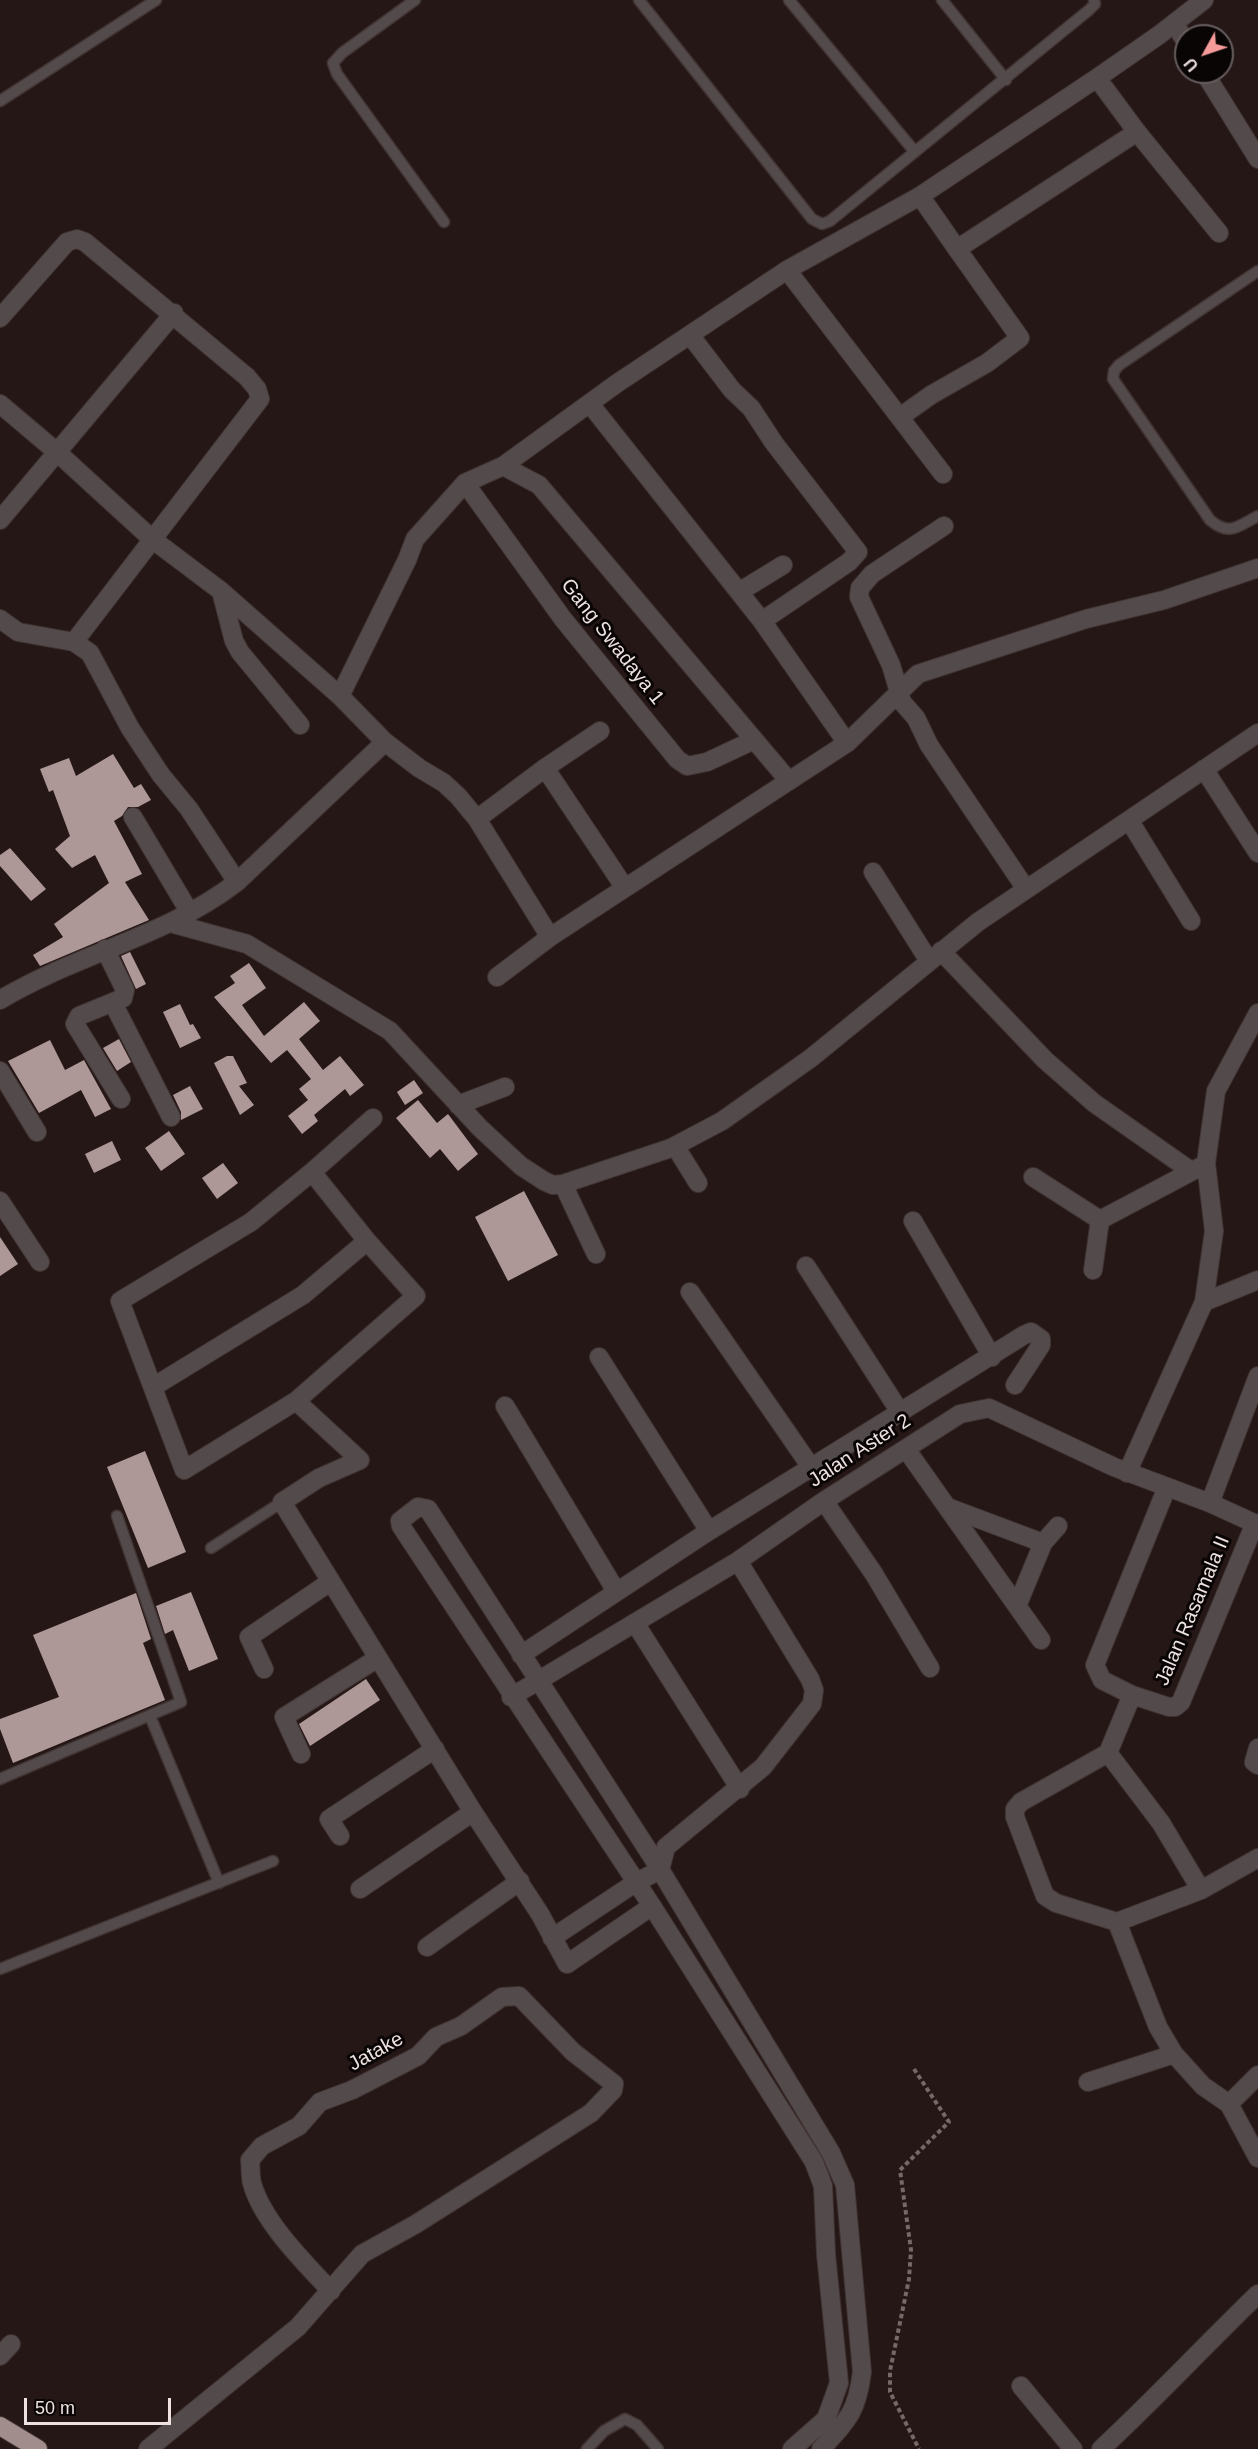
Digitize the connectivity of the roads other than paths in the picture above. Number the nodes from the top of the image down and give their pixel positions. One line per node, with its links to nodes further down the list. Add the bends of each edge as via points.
1 (156, 0): 12 (lane)
2 (415, 0): 17 (lane, via 333,63 337,74)
3 (640, 0): 14 (lane, via 812,219 822,224 830,221)
4 (789, 0): 14 (lane)
5 (942, 0): 10 (lane)
6 (1094, 0): 10 (lane, via 1089,10)
7 (1204, 0): 8 (street)
8 (1174, 23): 9 (street)
9 (1097, 78): 13 (street); 16 (street)
10 (1006, 80): 14 (lane)
11 (1211, 84): 15 (street)
12 (0, 101)
13 (1137, 132): 18 (street); 19 (street)
14 (915, 152)
15 (1258, 159)
16 (920, 196): 19 (street); 20 (street)
17 (444, 222)
18 (1219, 233)
19 (957, 249): 27 (street, via 1020,338)
20 (787, 270): 24 (street); 27 (street)
21 (1258, 271): 32 (lane, via 1119,365 1113,379 1210,520 1221,529 1233,529)
22 (174, 314): 23 (street, via 77,239 67,242); 28 (street); 35 (street, via 247,377 260,399)
23 (0, 318)
24 (690, 335): 26 (street); 41 (street, via 732,390 752,408 774,443 858,552)
25 (0, 404): 28 (street)
26 (590, 404): 29 (street); 39 (street)
27 (900, 417): 30 (street)
28 (58, 453): 33 (street); 35 (street)
29 (503, 466): 31 (street); 48 (street, via 539,485)
30 (943, 474)
31 (465, 483): 43 (street, via 415,538 408,560); 48 (street, Gang Swadaya 1, via 563,619 677,759 687,766 707,762)
32 (1258, 516)
33 (0, 520)
34 (944, 526): 44 (street, via 872,574 860,588 859,597 891,665)
35 (152, 539): 38 (street); 42 (street)
36 (783, 565): 39 (street)
37 (1258, 568): 44 (street, via 1164,600 1086,619 928,669 918,674)
38 (221, 591): 43 (street); 45 (street, via 240,652)
39 (739, 592): 41 (street)
40 (0, 619): 42 (street, via 30,636)
41 (762, 621): 50 (street)
42 (74, 642): 59 (street, via 90,653 130,728)
43 (340, 696): 49 (street)
44 (900, 698): 50 (street); 61 (street)
45 (300, 725)
46 (600, 731): 51 (street)
47 (1258, 733): 52 (street)
48 (754, 740): 53 (street)
49 (385, 742): 55 (street, via 444,783); 59 (street)
50 (847, 743): 53 (street)
51 (545, 768): 55 (street); 60 (street)
52 (1204, 769): 56 (street); 57 (street)
53 (789, 781): 60 (street)
54 (133, 817): 62 (street)
55 (477, 819): 65 (street)
56 (1128, 820): 61 (street); 63 (street)
57 (1258, 853)
58 (873, 872): 67 (street, via 906,925)
59 (237, 882): 62 (street)
60 (625, 888): 65 (street)
61 (1026, 889): 67 (street)
62 (190, 913): 64 (street)
63 (1191, 921)
64 (171, 923): 66 (street); 75 (street, via 248,944 390,1031)
65 (550, 938): 68 (street)
66 (105, 949): 69 (street, via 28,983); 70 (street, via 125,990 123,998)
67 (935, 956): 79 (street, via 785,1078 715,1125); 80 (street, via 1094,1103)
68 (497, 977)
69 (0, 1000)
70 (113, 1003): 74 (street, via 75,1020); 76 (street)
71 (1258, 1013): 80 (street, via 1216,1091)
72 (0, 1071): 78 (street)
73 (505, 1088): 75 (street)
74 (120, 1099)
75 (458, 1105): 84 (street, via 521,1166 553,1185)
76 (171, 1117)
77 (373, 1118): 81 (street)
78 (37, 1132)
79 (675, 1146): 83 (street); 84 (street)
80 (1198, 1167): 86 (street); 95 (street, via 1214,1231)
81 (312, 1172): 88 (street); 100 (street, via 251,1222 120,1301)
82 (1033, 1177): 86 (street)
83 (698, 1183)
84 (563, 1184): 89 (street)
85 (0, 1201): 90 (street)
86 (1100, 1220): 92 (street)
87 (913, 1221): 97 (street)
88 (367, 1241): 100 (street, via 303,1295); 101 (street, via 416,1296)
89 (596, 1254)
90 (40, 1263)
91 (806, 1266): 103 (street)
92 (1094, 1270)
93 (1258, 1280): 95 (street)
94 (690, 1292): 105 (street)
95 (1204, 1302): 106 (street)
96 (598, 1357): 115 (street)
97 (992, 1357): 99 (street, via 1031,1332 1041,1339 1041,1345); 103 (street)
98 (1258, 1376): 110 (street)
99 (1014, 1385)
100 (153, 1387): 101 (street, via 184,1470)
101 (296, 1401): 109 (street, via 360,1460 319,1478)
102 (505, 1406): 120 (street)
103 (900, 1412): 105 (street)
104 (906, 1449): 106 (street, Jalan Aster 2, via 960,1414 989,1408); 108 (street, Jalan Aster 2); 111 (street)
105 (811, 1467): 115 (street)
106 (1127, 1473): 107 (street, Jalan Aster 2)
107 (1167, 1487): 110 (street, Jalan Aster 2); 129 (street, Jalan Rasamala II, via 1095,1665 1102,1680)
108 (824, 1501): 118 (street, Jalan Aster 2); 126 (street, via 874,1574)
109 (282, 1502): 117 (lane); 119 (street)
110 (1210, 1503): 113 (street, Jalan Aster 2)
111 (947, 1507): 116 (street); 121 (street)
112 (117, 1516): 131 (lane, via 181,1702)
113 (1256, 1524): 129 (street, Jalan Rasamala II, via 1180,1702 1169,1707)
114 (1058, 1526): 116 (street)
115 (709, 1531): 120 (street)
116 (1043, 1543): 121 (street)
117 (211, 1548)
118 (738, 1561): 122 (street, Jalan Aster 2); 138 (street, via 814,1690 812,1704 763,1767)
119 (330, 1581): 125 (street); 127 (street, via 249,1637)
120 (616, 1591): 124 (street)
121 (1017, 1606): 123 (street)
122 (635, 1623): 128 (street, Jalan Aster 2); 138 (street)
123 (1041, 1640)
124 (521, 1655): 128 (street); 130 (street, via 428,1509 418,1507 400,1521)
125 (378, 1658): 133 (street); 135 (street, via 284,1717)
126 (930, 1668)
127 (264, 1669)
128 (538, 1680): 130 (street, Jalan Aster 2); 141 (street)
129 (1132, 1695): 134 (street)
130 (511, 1697): 144 (street)
131 (150, 1716): 137 (lane); 148 (lane)
132 (1258, 1748): 136 (street, via 1254,1762)
133 (435, 1749): 139 (street); 140 (street, via 329,1819)
134 (1108, 1753): 151 (street, via 1161,1823); 153 (street, via 1021,1802 1015,1816 1045,1896)
135 (301, 1754)
136 (1258, 1765)
137 (0, 1779)
138 (740, 1789): 142 (street)
139 (472, 1812): 147 (street); 150 (street)
140 (340, 1836)
141 (644, 1845): 142 (street); 144 (street); 146 (street)
142 (666, 1847): 146 (street)
143 (273, 1861): 148 (lane)
144 (622, 1861): 149 (street)
145 (1254, 1865): 151 (street)
146 (660, 1870): 149 (street); 162 (street, via 817,2127)
147 (520, 1881): 154 (street); 155 (street)
148 (219, 1883): 156 (lane)
149 (635, 1883): 152 (street); 154 (street)
150 (360, 1889)
151 (1201, 1890): 153 (street)
152 (652, 1906): 154 (street, via 567,1964); 163 (street, via 780,2105 814,2162)
153 (1117, 1922): 157 (street, via 1158,2027)
154 (552, 1938)
155 (428, 1947)
156 (0, 1969)
157 (1174, 2054): 159 (street); 160 (street, via 1203,2086)
158 (1258, 2075): 160 (street)
159 (1088, 2082)
160 (1229, 2104): 161 (street)
161 (1258, 2158)
162 (845, 2185): 163 (street); 173 (street, via 862,2372 859,2400 843,2426)
163 (823, 2186): 172 (street, via 839,2383 826,2420)
164 (331, 2291): 164 (street, Jatake, via 362,2254 591,2113 614,2084 573,2052 519,1996 512,1995 502,1996 461,2026 436,2037 418,2056 320,2102 299,2126 262,2146 250,2160 252,2184 270,2219); 169 (street, via 298,2327)
165 (1258, 2294): 175 (street, via 1153,2402)
166 (1021, 2386): 174 (street)
167 (0, 2426): 168 (highway)
168 (38, 2449)
169 (148, 2449)
170 (587, 2449): 171 (lane, via 604,2431 625,2419 637,2425)
171 (658, 2449)
172 (792, 2449)
173 (821, 2449)
174 (1073, 2449)
175 (1101, 2449)

